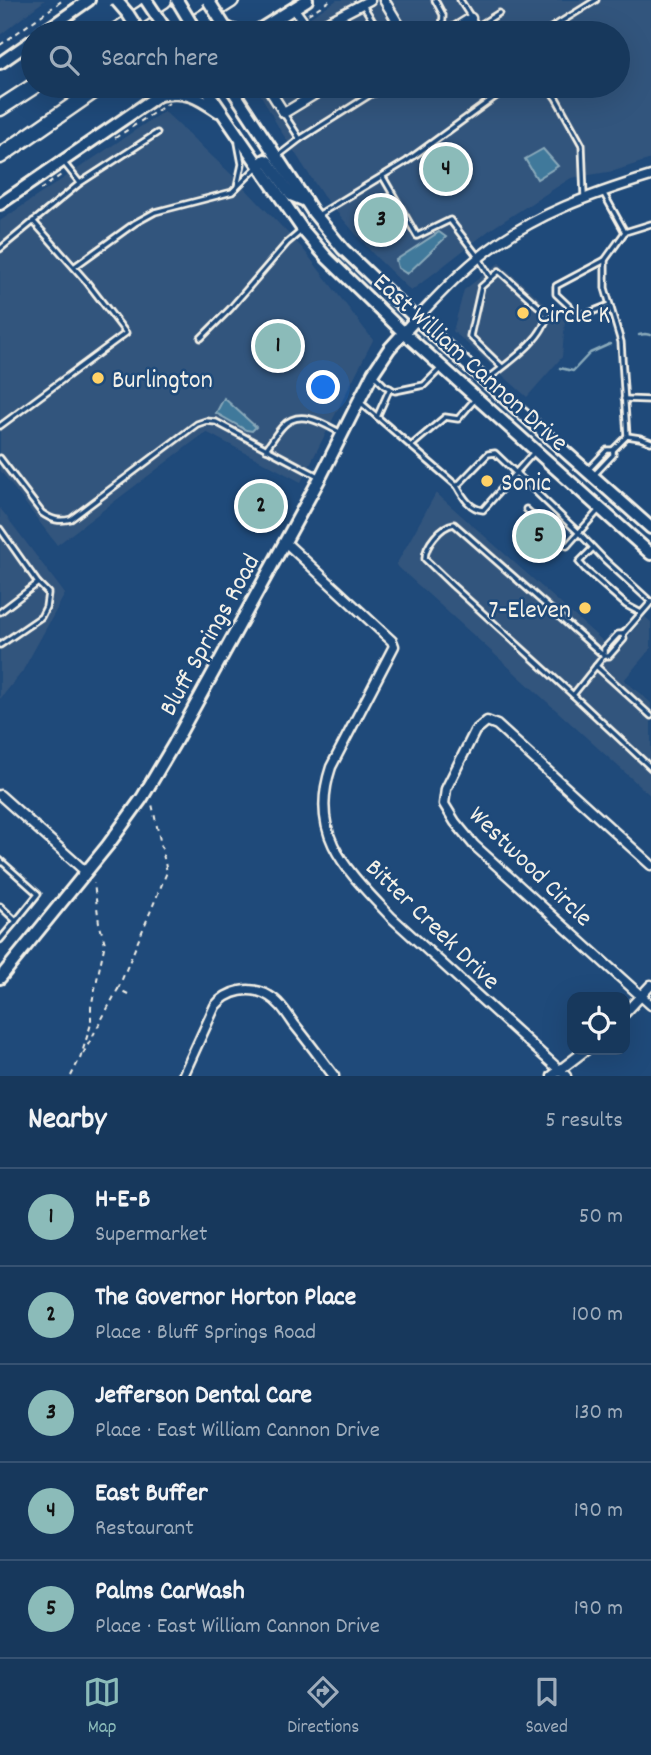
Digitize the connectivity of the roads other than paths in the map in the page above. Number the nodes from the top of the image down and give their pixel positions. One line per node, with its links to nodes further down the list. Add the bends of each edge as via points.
1 (75, 0): 18 (main road)
2 (89, 0): 18 (main road)
3 (116, 0): 20 (main road, bridge)
4 (146, 0): 22 (main road, bridge)
5 (164, 0): 21 (highway)
6 (177, 0): 23 (main road, bridge)
7 (208, 0): 25 (main road, bridge)
8 (231, 0): 24 (highway)
9 (307, 0): 15 (main road)
10 (384, 0): 29 (street)
11 (435, 0): 30 (lane)
12 (460, 0): 17 (lane)
13 (596, 0): 34 (lane)
14 (366, 2): 19 (street); 28 (lane)
15 (294, 9): 26 (main road); 27 (street)
16 (499, 13): 33 (lane)
17 (471, 18): 31 (street); 32 (lane)
18 (62, 20)
19 (331, 20)
20 (132, 21)
21 (132, 21)
22 (160, 21)
23 (190, 21)
24 (197, 21)
25 (221, 21)
26 (274, 21)
27 (301, 21)
28 (375, 21)
29 (397, 21)
30 (443, 21)
31 (466, 21)
32 (473, 21)
33 (486, 21)
34 (562, 21)
35 (21, 48): 36 (main road)
36 (0, 63)
37 (21, 94): 50 (highway)
38 (84, 98): 56 (highway)
39 (149, 98): 58 (main road)
40 (194, 98): 52 (main road)
41 (212, 98): 52 (main road, East William Cannon Drive)
42 (238, 98): 49 (main road, East William Cannon Drive)
43 (242, 98): 49 (main road)
44 (275, 98): 51 (street)
45 (309, 98): 51 (street)
46 (359, 98): 55 (lane)
47 (493, 98): 61 (lane)
48 (556, 98): 65 (lane, via 582,145)
49 (244, 107): 57 (main road, East William Cannon Drive)
50 (0, 108)
51 (284, 113): 55 (lane)
52 (224, 115): 54 (main road, East William Cannon Drive)
53 (157, 133): 62 (lane)
54 (237, 134): 59 (main road, East William Cannon Drive); 63 (lane, via 242,164)
55 (300, 139): 57 (lane)
56 (0, 156)
57 (276, 157): 66 (main road, East William Cannon Drive)
58 (66, 165): 62 (lane); 67 (main road)
59 (259, 165): 63 (lane); 66 (main road, via 268,162 291,195); 71 (main road, East William Cannon Drive)
60 (651, 176): 64 (street, Bluff Springs Road)
61 (383, 177): 68 (lane); 74 (lane, via 417,236 450,219)
62 (80, 183): 69 (lane)
63 (236, 189): 76 (lane, via 155,212)
64 (602, 191): 65 (street, Bluff Springs Road); 72 (lane)
65 (584, 197): 74 (street, Bluff Springs Road, via 534,221)
66 (306, 201): 68 (main road, East William Cannon Drive)
67 (0, 204)
68 (316, 216): 79 (main road, East William Cannon Drive)
69 (33, 221): 73 (lane); 76 (lane)
70 (651, 224): 72 (lane)
71 (303, 230): 80 (main road, East William Cannon Drive); 81 (lane)
72 (625, 232): 75 (lane)
73 (0, 248)
74 (479, 258): 77 (lane); 79 (street, Bluff Springs Road)
75 (605, 260): 78 (lane); 78 (lane, via 556,286 556,294 584,315)
76 (74, 267): 92 (lane, via 126,333)
77 (491, 279): 83 (lane, via 481,287 470,336); 83 (lane, via 499,271 547,314 538,337)
78 (609, 305): 88 (lane, via 621,342)
79 (415, 319): 80 (main road, Bluff Springs Road); 85 (main road, East William Cannon Drive)
80 (403, 332): 82 (main road, East William Cannon Drive); 84 (main road, Bluff Springs Road)
81 (201, 338)
82 (442, 367): 86 (lane, via 424,384 395,391); 87 (main road, East William Cannon Drive)
83 (502, 367): 85 (lane)
84 (373, 373): 86 (lane); 90 (main road, Bluff Springs Road)
85 (486, 381): 102 (main road, East William Cannon Drive)
86 (390, 388): 91 (lane)
87 (476, 397): 96 (lane, via 458,419 445,418); 99 (main road, East William Cannon Drive)
88 (624, 398): 89 (lane); 94 (lane)
89 (651, 400)
90 (358, 401): 91 (lane); 93 (main road, Bluff Springs Road)
91 (377, 417): 96 (lane)
92 (0, 426)
93 (343, 434): 97 (lane, via 313,418 291,420); 103 (main road, Bluff Springs Road)
94 (627, 436): 95 (lane); 98 (lane)
95 (651, 442)
96 (411, 446): 104 (lane)
97 (266, 449): 100 (lane, via 216,422 197,424 71,519 62,521 41,513); 103 (lane)
98 (613, 450): 102 (lane); 102 (lane, via 607,450)
99 (536, 451): 101 (lane); 106 (main road, East William Cannon Drive)
100 (0, 458)
101 (517, 473): 104 (lane, via 495,453 488,454); 104 (lane, via 483,510 463,498); 109 (lane)
102 (590, 474): 107 (main road, East William Cannon Drive)
103 (320, 478): 110 (main road, Bluff Springs Road)
104 (457, 486)
105 (526, 509): 109 (lane, via 567,546)
106 (600, 509): 109 (lane); 112 (main road, East William Cannon Drive)
107 (651, 528)
108 (0, 529): 113 (lane)
109 (579, 533): 111 (lane)
110 (285, 542): 127 (main road, Bluff Springs Road, via 158,771); 137 (street, Bitter Creek Drive, via 394,646 325,785 324,818 336,853 391,917)
111 (593, 548): 114 (lane); 116 (lane, via 579,562)
112 (651, 554)
113 (38, 583): 115 (lane); 118 (lane, via 48,593 41,617)
114 (651, 602): 116 (lane)
115 (0, 612)
116 (641, 613): 117 (lane)
117 (623, 634): 119 (lane, via 604,649); 119 (lane, via 624,639)
118 (0, 645)
119 (604, 656): 120 (lane); 121 (lane, via 454,524 435,538 425,559)
120 (596, 666): 121 (lane); 122 (lane)
121 (573, 695): 123 (lane)
122 (651, 716)
123 (651, 768)
124 (0, 795): 127 (street)
125 (0, 860): 129 (lane, via 38,894)
126 (651, 865): 133 (street, Westwood Circle, via 497,725 486,721 475,731 443,804 474,845)
127 (86, 872): 131 (main road, Bluff Springs Road)
128 (0, 906): 129 (lane)
129 (16, 921): 130 (lane)
130 (0, 940)
131 (0, 978)
132 (651, 985): 133 (street)
133 (641, 996): 134 (street); 135 (street)
134 (651, 1005)
135 (630, 1008)
136 (580, 1055): 137 (street)
137 (559, 1074)
138 (183, 1076): 139 (street, via 215,1006 232,993 249,990 275,1000)
139 (334, 1076)

